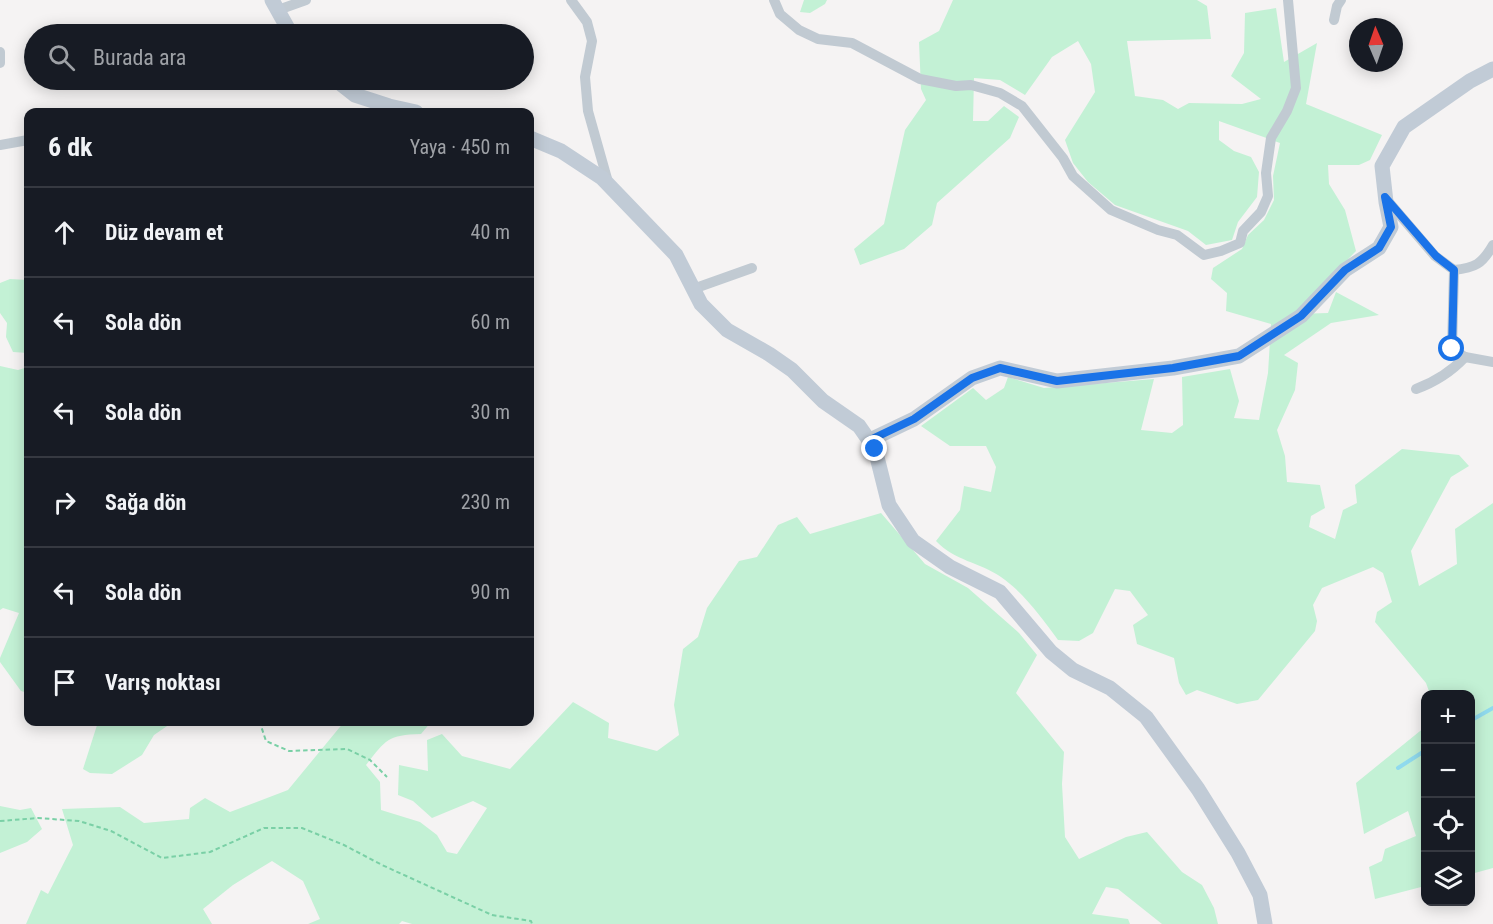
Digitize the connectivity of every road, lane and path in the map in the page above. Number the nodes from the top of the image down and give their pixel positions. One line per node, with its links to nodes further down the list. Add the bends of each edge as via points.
1 (306, 0): 6 (street)
2 (571, 0): 17 (street, via 587,22 592,41 585,77 588,111)
3 (774, 0): 4 (street, via 780,14 818,39 852,43 920,79 971,85 1000,93 1022,106 1073,176 1111,210 1177,235 1204,255 1240,243 1243,231 1261,212 1268,196 1266,173 1271,138 1296,88)
4 (1288, 0)
5 (1341, 0): 7 (street)
6 (275, 5): 8 (main road)
7 (1334, 20)
8 (285, 24)
9 (0, 52): 10 (street)
10 (0, 63)
11 (1493, 69): 18 (main road, via 1404,127 1382,166)
12 (350, 90): 13 (main road)
13 (397, 108)
14 (534, 140): 17 (main road, via 561,152)
15 (24, 141): 16 (street)
16 (0, 145)
17 (608, 185): 22 (main road, via 676,255)
18 (1385, 197): 21 (street, via 1436,256); 26 (main road, via 1391,227 1379,248 1345,270 1301,316 1239,356 1057,381 1000,368 972,378 914,419)
19 (1493, 245): 21 (street, via 1473,268)
20 (752, 268): 22 (street)
21 (1454, 270): 23 (street, via 1452,349)
22 (693, 289): 26 (main road, via 701,304 727,330 792,370 823,401 859,426)
23 (1465, 357): 24 (street); 25 (street, via 1455,368)
24 (1493, 362)
25 (1416, 389)
26 (870, 440): 31 (main road, via 889,505 913,541 950,567 1000,592 1051,652 1073,670 1110,688 1146,717 1238,853 1260,895)
27 (261, 726): 28 (path, via 266,741 289,751 347,749 370,760)
28 (387, 777)
29 (0, 821): 30 (path, via 79,821 111,831 162,858 210,852 264,828 302,828 453,899 492,915)
30 (532, 924)
31 (1264, 924)

